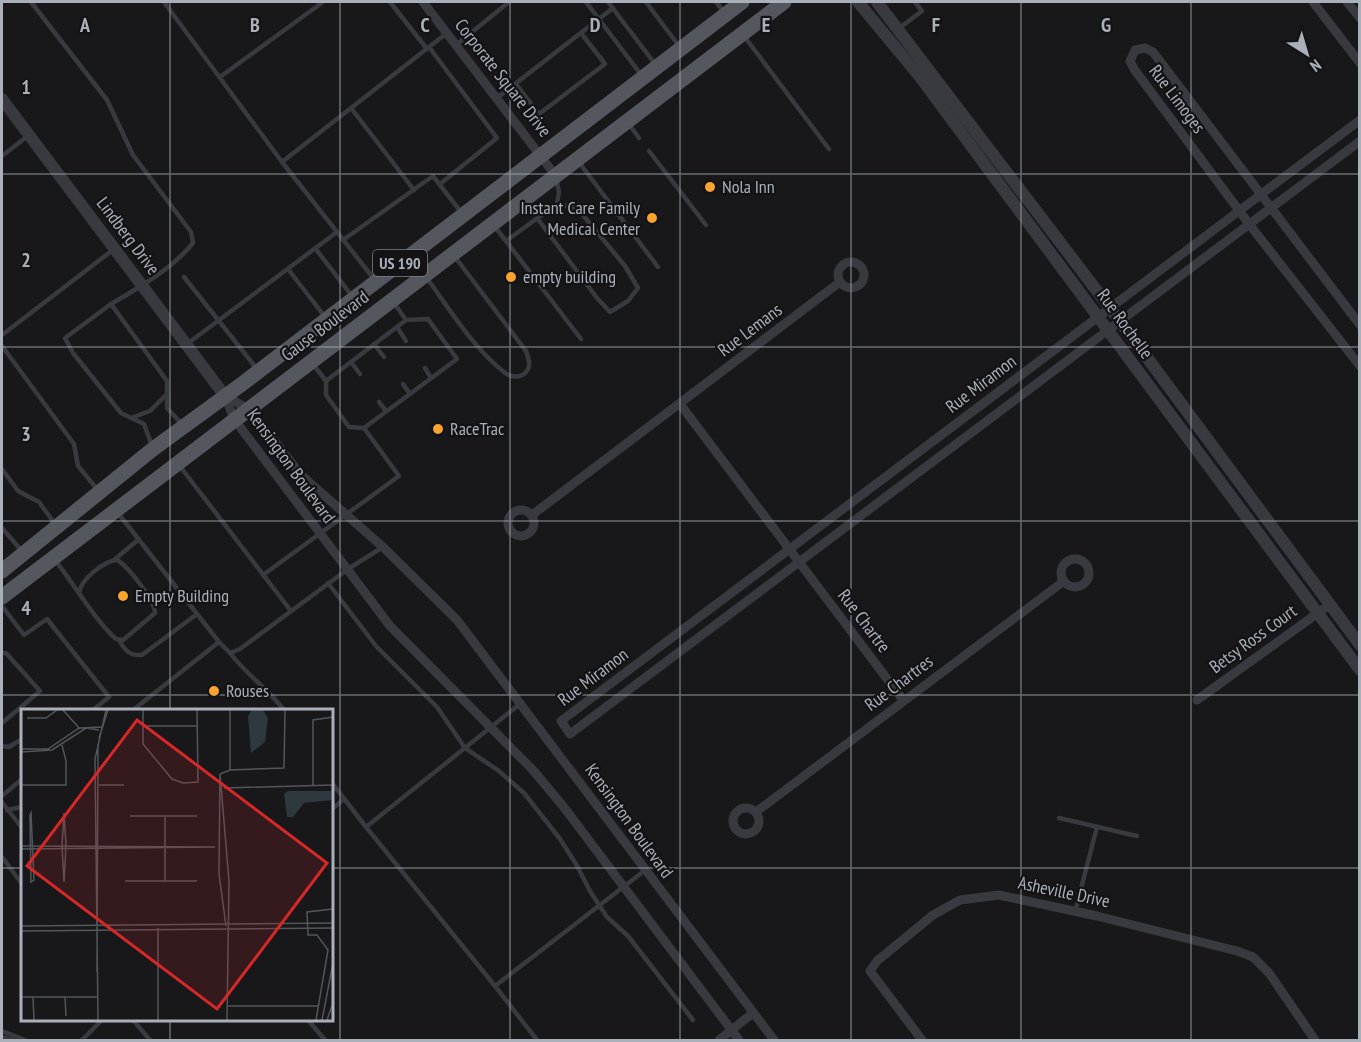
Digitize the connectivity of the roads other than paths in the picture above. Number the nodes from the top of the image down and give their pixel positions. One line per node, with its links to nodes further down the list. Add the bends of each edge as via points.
1 (32, 2): 72 (lane, via 107,100 133,155 191,232 194,243 186,252)
2 (164, 2): 30 (lane)
3 (323, 2): 30 (lane)
4 (390, 2): 26 (lane)
5 (423, 2): 22 (street, Corporate Square Drive)
6 (509, 2): 25 (lane)
7 (586, 2): 20 (lane)
8 (608, 2): 17 (lane)
9 (646, 2): 27 (lane)
10 (742, 2): 18 (main road, Gause Boulevard / US 190)
11 (784, 2): 24 (main road, Gause Boulevard / US 190)
12 (858, 2): 38 (street, Rue Rochelle)
13 (877, 2): 21 (street, Rue Rochelle)
14 (915, 2): 21 (lane, via 922,11)
15 (1313, 2): 28 (street)
16 (1347, 2): 19 (street)
17 (613, 8): 20 (lane); 29 (lane)
18 (721, 8): 27 (main road, Gause Boulevard / US 190)
19 (1359, 18)
20 (599, 19): 23 (lane); 31 (lane)
21 (898, 29): 38 (street, Rue Rochelle)
22 (447, 33): 25 (street, Corporate Square Drive); 26 (lane)
23 (582, 33): 32 (lane); 32 (lane, via 605,64 539,114)
24 (741, 33): 37 (main road, Gause Boulevard / US 190); 42 (lane)
25 (456, 45): 33 (street, Corporate Square Drive)
26 (428, 48): 35 (lane); 49 (lane, via 497,138)
27 (681, 48): 29 (main road, Gause Boulevard / US 190)
28 (1359, 63)
29 (657, 66): 31 (main road, Gause Boulevard / US 190)
30 (220, 77): 47 (lane)
31 (643, 77): 44 (main road, Gause Boulevard / US 190)
32 (516, 84): 33 (lane)
33 (497, 98): 44 (street, Corporate Square Drive)
34 (2, 99): 39 (street, Lindberg Drive)
35 (351, 108): 47 (lane); 50 (lane)
36 (1359, 120): 51 (street, Rue Miramon)
37 (626, 121): 40 (lane); 46 (main road, Gause Boulevard / US 190)
38 (962, 124): 76 (street, Rue Rochelle); 77 (street, Rue Rochelle)
39 (29, 135): 45 (lane); 63 (street, Lindberg Drive)
40 (639, 138)
41 (1359, 141): 53 (street, Rue Miramon)
42 (829, 149)
43 (649, 151): 59 (lane)
44 (541, 155): 48 (street, Corporate Square Drive); 55 (main road, Gause Boulevard / US 190)
45 (2, 156)
46 (576, 158): 48 (main road, Gause Boulevard / US 190); 66 (lane)
47 (282, 162): 60 (lane)
48 (555, 176): 52 (lane); 57 (main road, Gause Boulevard / US 190)
49 (440, 184): 50 (lane, via 433,176); 55 (lane)
50 (414, 190): 61 (lane)
51 (1261, 194): 53 (street, Rue Limoges); 54 (street, Rue Miramon); 54 (street, Rue Limoges, via 1153,51 1135,50 1130,61 1134,69)
52 (557, 204): 56 (lane); 56 (lane, via 577,208 625,266 638,288 628,301 610,312)
53 (1271, 207): 58 (street, Rue Miramon); 82 (street, Rue Limoges)
54 (1239, 210): 58 (street, Rue Limoges); 76 (street, Rue Miramon)
55 (463, 215): 70 (main road, Gause Boulevard / US 190)
56 (537, 218): 62 (lane)
57 (492, 223): 62 (lane); 65 (main road, Gause Boulevard / US 190)
58 (1249, 224): 81 (street, Rue Miramon); 94 (street, Rue Limoges)
59 (706, 225)
60 (337, 232): 61 (lane); 64 (lane)
61 (344, 240): 70 (lane)
62 (506, 241): 86 (lane)
63 (115, 248): 72 (street, Lindberg Drive); 85 (lane)
64 (315, 249): 67 (lane); 73 (lane)
65 (452, 254): 68 (main road, Gause Boulevard / US 190); 68 (lane, via 526,351 526,373 504,373 473,341)
66 (658, 267)
67 (288, 269): 78 (lane); 80 (lane)
68 (424, 275): 74 (main road, Gause Boulevard / US 190)
69 (184, 277): 80 (lane)
70 (375, 282): 73 (main road, Gause Boulevard / US 190)
71 (840, 282): 105 (street, Rue Lemans)
72 (143, 285): 75 (lane); 88 (street, Lindberg Drive)
73 (353, 298): 78 (main road, Gause Boulevard / US 190)
74 (392, 299): 79 (lane); 92 (main road, Gause Boulevard / US 190)
75 (111, 304): 101 (lane, via 167,381); 108 (lane, via 65,338 121,412)
76 (1110, 307): 77 (street, Rue Miramon); 81 (street, Rue Rochelle)
77 (1098, 317): 84 (street, Rue Rochelle); 126 (street, Rue Miramon)
78 (327, 319): 96 (main road, Gause Boulevard / US 190)
79 (406, 320): 83 (lane); 98 (lane, via 428,319 457,359)
80 (218, 321): 88 (lane); 96 (lane)
81 (1120, 321): 84 (street, Rue Miramon); 117 (street, Rue Rochelle)
82 (1359, 325)
83 (397, 327): 87 (lane); 89 (lane)
84 (1108, 330): 120 (street, Rue Rochelle); 130 (street, Rue Miramon)
85 (2, 335)
86 (581, 339)
87 (406, 341)
88 (187, 344): 103 (street, Lindberg Drive)
89 (374, 344): 91 (lane); 93 (lane)
90 (2, 346): 115 (lane, via 74,444 78,466)
91 (384, 357)
92 (310, 361): 99 (lane); 106 (main road, Gause Boulevard / US 190)
93 (351, 362): 97 (lane); 99 (lane)
94 (1359, 366)
95 (425, 368): 98 (lane)
96 (259, 371): 103 (main road, Gause Boulevard / US 190)
97 (360, 374)
98 (432, 378): 102 (lane)
99 (326, 381): 111 (lane, via 326,395 349,427)
100 (403, 384): 102 (lane)
101 (167, 394): 108 (lane, via 150,411); 110 (lane, via 167,408)
102 (410, 394): 107 (lane)
103 (225, 396): 106 (street, Kensington Boulevard); 109 (street, Kensington Boulevard); 110 (main road, Gause Boulevard / US 190)
104 (379, 402): 107 (lane)
105 (680, 404): 119 (street, Rue Lemans); 126 (street)
106 (249, 409): 109 (main road, Gause Boulevard / US 190); 118 (street, Kensington Boulevard, via 302,476)
107 (386, 411): 111 (lane)
108 (131, 418): 112 (lane, via 144,424)
109 (234, 419): 113 (main road, Gause Boulevard / US 190); 123 (street, Kensington Boulevard)
110 (184, 426): 112 (main road, Gause Boulevard / US 190)
111 (364, 428): 118 (lane, via 399,476)
112 (153, 449): 115 (main road, Gause Boulevard / US 190)
113 (177, 463): 116 (main road, Gause Boulevard / US 190); 133 (lane)
114 (2, 469): 122 (lane, via 18,491 39,502)
115 (100, 494): 122 (main road, Gause Boulevard / US 190)
116 (116, 510): 124 (lane); 128 (main road, Gause Boulevard / US 190)
117 (1262, 513): 120 (street); 138 (street, Rue Rochelle)
118 (347, 515): 123 (lane); 125 (street, Kensington Boulevard)
119 (532, 515)
120 (1249, 522): 141 (street, Rue Rochelle)
121 (2, 528): 127 (lane)
122 (57, 528): 127 (main road, Gause Boulevard / US 190)
123 (321, 534): 131 (street, Kensington Boulevard); 133 (lane)
124 (139, 539): 129 (lane); 140 (lane)
125 (383, 547): 131 (lane); 150 (street, Kensington Boulevard, via 457,620)
126 (789, 549): 130 (street); 130 (street, Rue Miramon, via 561,721 570,734)
127 (24, 554): 132 (main road, Gause Boulevard / US 190)
128 (53, 558): 136 (lane); 137 (main road, Gause Boulevard / US 190)
129 (114, 560): 136 (lane, via 86,579); 142 (lane, via 121,562 156,610 153,617)
130 (798, 562): 148 (street, Rue Chartre)
131 (348, 569): 135 (lane); 155 (street, Kensington Boulevard, via 390,626)
132 (2, 571)
133 (263, 575): 139 (lane)
134 (1064, 581): 148 (street, Rue Chartres)
135 (328, 583): 139 (lane); 158 (lane, via 376,646 437,706)
136 (79, 593): 142 (lane)
137 (2, 597): 151 (lane, via 24,635 47,619 109,696)
138 (1329, 604): 141 (street, Betsy Ross Court); 144 (street, Rue Rochelle)
139 (291, 611): 146 (lane)
140 (197, 614): 142 (lane, via 142,655 127,652); 143 (lane)
141 (1317, 614): 147 (street, Rue Rochelle); 149 (street, Betsy Ross Court)
142 (119, 640)
143 (219, 642): 146 (lane); 152 (lane)
144 (1359, 645)
145 (2, 653): 154 (lane, via 6,652 40,691)
146 (230, 653): 153 (lane)
147 (1359, 670)
148 (903, 700): 167 (street, Rue Chartres)
149 (1197, 700)
150 (520, 704): 155 (lane); 174 (street, Kensington Boulevard)
151 (95, 709)
152 (135, 709)
153 (283, 709)
154 (2, 723)
155 (490, 729): 158 (lane); 176 (street, Kensington Boulevard, via 563,806)
156 (21, 740): 157 (lane, via 9,747)
157 (2, 746)
158 (465, 748): 170 (lane); 177 (lane, via 524,793 560,839)
159 (21, 780): 161 (lane)
160 (333, 784): 162 (lane)
161 (2, 796)
162 (344, 799): 165 (lane); 170 (lane)
163 (2, 802): 166 (lane)
164 (21, 807): 166 (lane)
165 (333, 808)
166 (7, 810): 169 (lane)
167 (756, 813)
168 (1059, 818): 171 (lane)
169 (21, 827)
170 (366, 827): 179 (lane)
171 (1097, 827): 172 (lane); 178 (lane)
172 (1137, 836)
173 (2, 857): 175 (lane)
174 (644, 871): 176 (lane); 180 (street, Kensington Boulevard)
175 (21, 883)
176 (623, 888): 177 (lane); 186 (street, Kensington Boulevard)
177 (599, 904): 179 (lane); 181 (lane)
178 (1075, 912): 188 (street, Asheville Drive, via 1253,957 1269,973); 198 (street, Asheville Drive, via 999,895 960,900 933,915 878,961 870,971)
179 (495, 986): 194 (lane)
180 (753, 1013): 186 (street); 197 (street, Kensington Boulevard)
181 (693, 1020)
182 (101, 1021): 191 (lane)
183 (134, 1021): 192 (lane)
184 (309, 1021): 193 (lane)
185 (2, 1031): 190 (lane)
186 (731, 1031): 195 (street); 196 (street, Kensington Boulevard)
187 (2, 1037): 189 (lane)
188 (1310, 1039)
189 (13, 1041)
190 (25, 1041)
191 (82, 1041)
192 (150, 1041)
193 (326, 1041)
194 (537, 1041)
195 (719, 1041)
196 (739, 1041)
197 (774, 1041)
198 (922, 1041)

